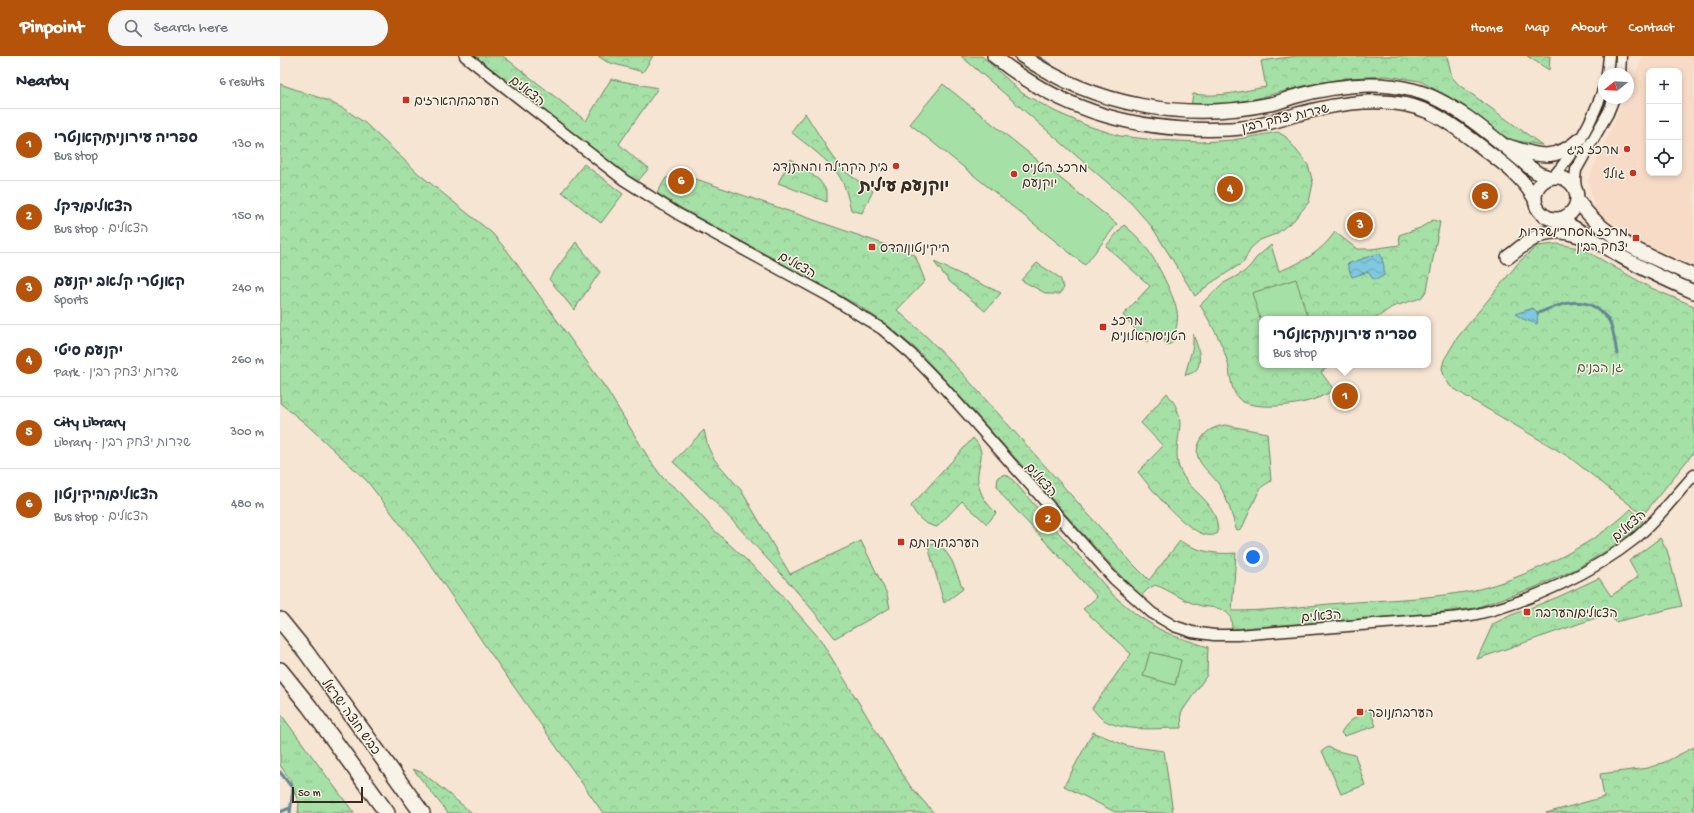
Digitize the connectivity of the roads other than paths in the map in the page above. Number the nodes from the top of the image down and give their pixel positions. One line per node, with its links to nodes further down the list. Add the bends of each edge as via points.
1 (465, 56): 20 (street, הצאלים, via 624,180 678,214 827,295 882,329 944,388 1124,588 1152,613 1174,626 1192,632 1238,635 1467,616 1495,609 1539,593 1610,556 1637,537)
2 (994, 56): 14 (main road, שדרות יצחק רבין, via 1052,96 1091,112 1137,124 1183,130 1254,126 1326,108 1363,102 1410,106 1433,114 1466,135 1520,177)
3 (1022, 56): 11 (main road, שדרות יצחק רבין, via 1060,79 1097,95 1140,106 1184,112 1251,108 1341,87 1378,85 1414,90 1448,106)
4 (1609, 56): 6 (street)
5 (1621, 56): 7 (street)
6 (1608, 68)
7 (1620, 68)
8 (1598, 102): 10 (street)
9 (1612, 104): 13 (street, via 1580,162 1574,179)
10 (1580, 139): 11 (main road, via 1570,148 1550,156 1537,155); 12 (street)
11 (1500, 144): 12 (main road, שדרות יצחק רבין, via 1539,174)
12 (1551, 177): 13 (main road, via 1565,178 1570,182); 14 (main road, via 1536,188)
13 (1576, 195): 15 (main road, via 1573,210); 18 (main road, via 1585,211 1606,230 1656,259)
14 (1535, 200): 15 (main road, via 1541,213)
15 (1558, 219): 16 (main road)
16 (1599, 243): 17 (main road, via 1570,233 1548,232 1526,243); 19 (main road, via 1650,272)
17 (1508, 257)
18 (1694, 276)
19 (1694, 292)
20 (1694, 476)
21 (280, 620): 24 (highway, כביש חוצה ישראל)
22 (280, 670): 23 (highway)
23 (387, 813)
24 (422, 813)

